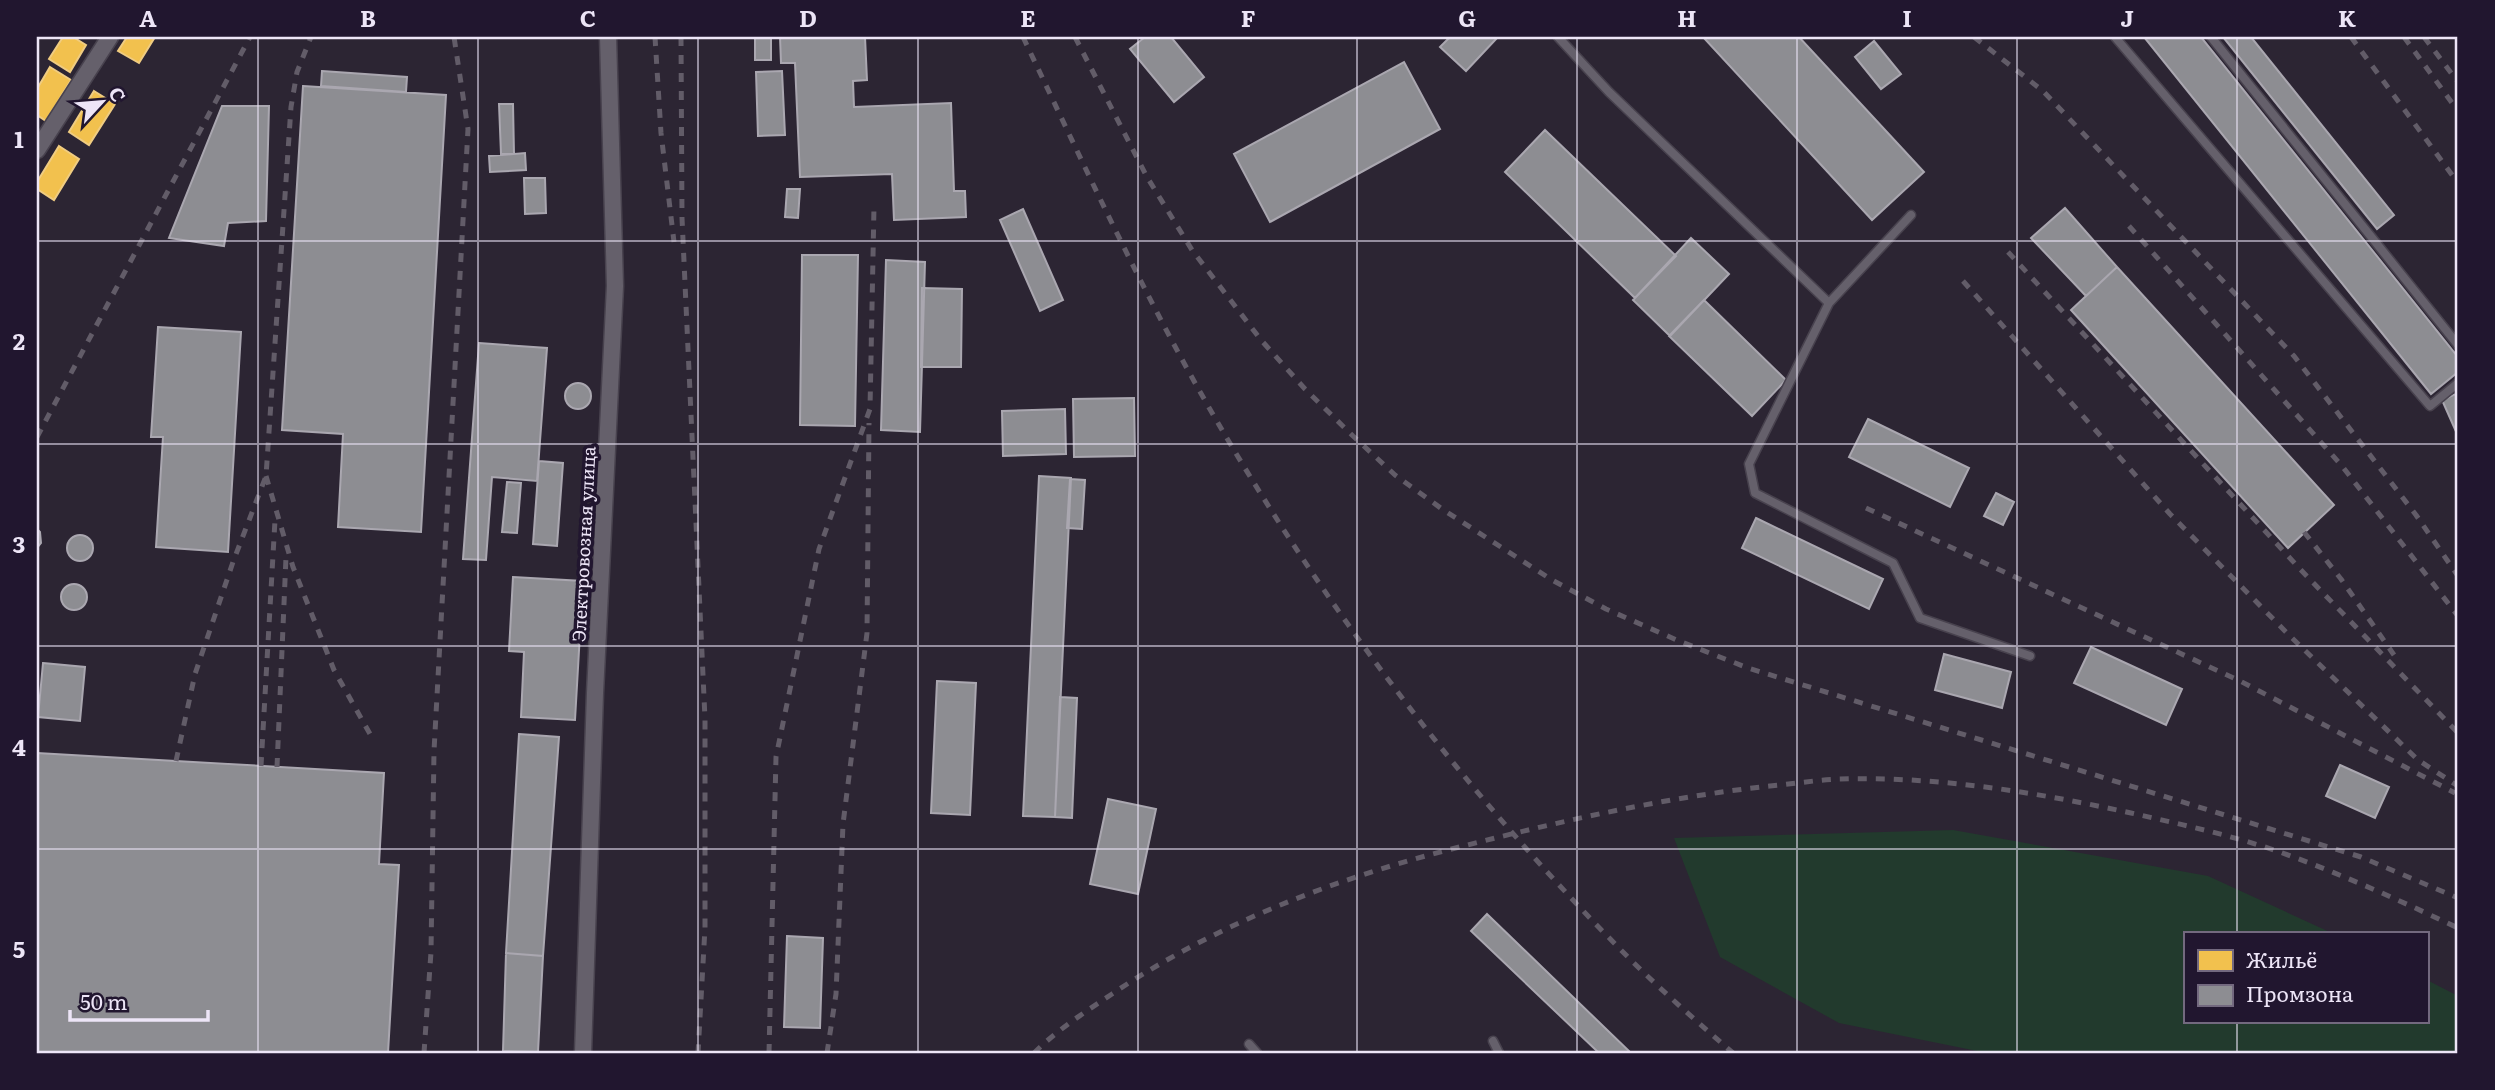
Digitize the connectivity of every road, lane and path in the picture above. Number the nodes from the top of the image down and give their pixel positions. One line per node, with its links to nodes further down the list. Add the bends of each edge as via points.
1 (110, 37): 6 (street)
2 (608, 37): 14 (street, Электровозная улица, via 615,286)
3 (1558, 37): 8 (lane, via 1609,92)
4 (2115, 37): 10 (lane, via 2430,406)
5 (2211, 37): 9 (lane)
6 (37, 149)
7 (1911, 215): 8 (lane)
8 (1829, 303): 11 (lane, via 1749,464 1755,493 1893,563 1920,618)
9 (2458, 345)
10 (2458, 383)
11 (2030, 656)
12 (1493, 1041): 16 (lane)
13 (1249, 1044): 15 (lane)
14 (583, 1053)
15 (1257, 1053)
16 (1499, 1053)

